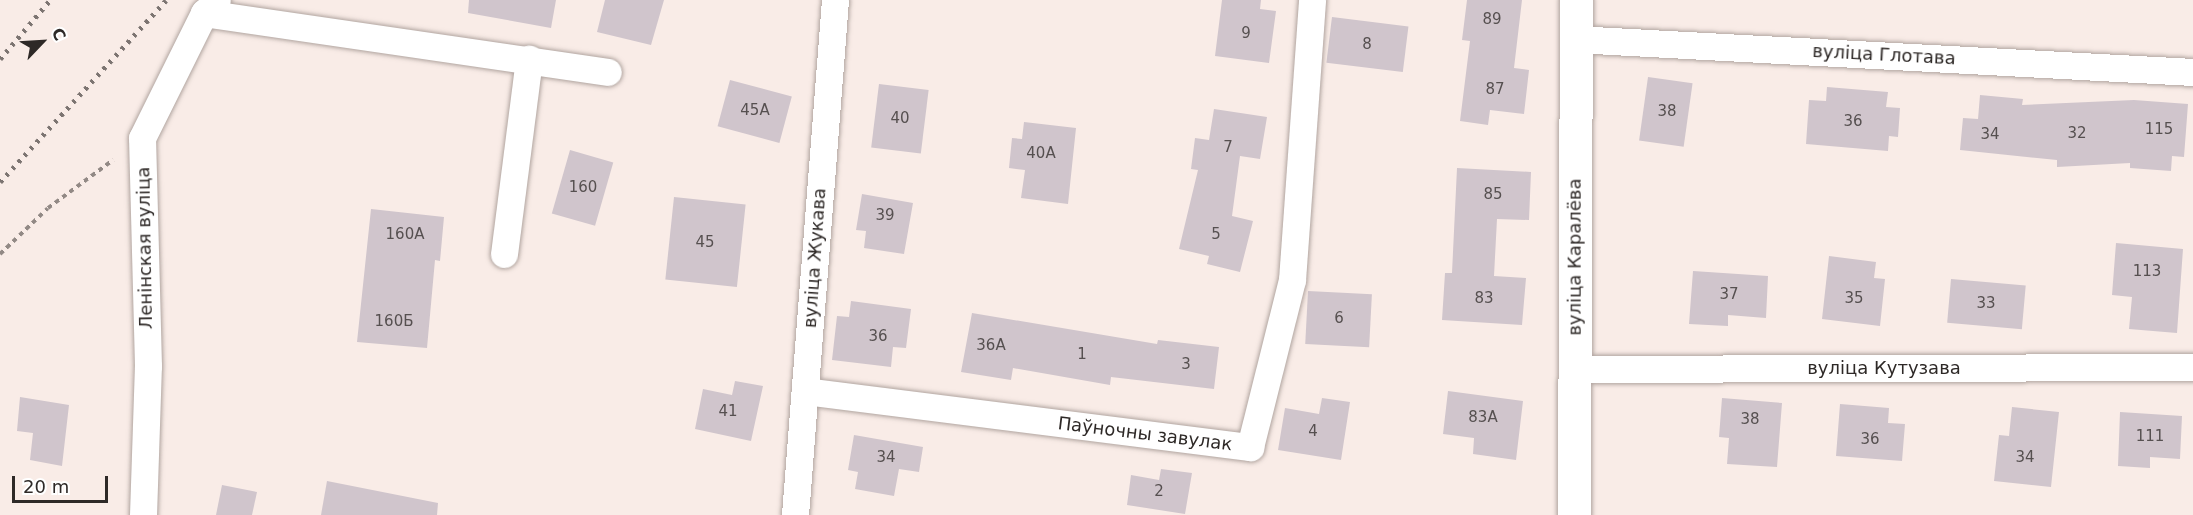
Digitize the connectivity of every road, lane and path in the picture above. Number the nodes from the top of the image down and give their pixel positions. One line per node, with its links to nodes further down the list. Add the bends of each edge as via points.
1 (835, 0): 14 (street, вуліца Жукава)
2 (1312, 0): 14 (street, Паўночны завулак, via 1292,280 1250,447)
3 (1576, 0): 5 (street, вуліца Каралёва)
4 (210, 7): 6 (street); 9 (street, Ленінская вуліца)
5 (1574, 39): 8 (street, вуліца Глотава); 13 (street, вуліца Каралёва)
6 (529, 59): 7 (street); 11 (street)
7 (608, 72)
8 (2193, 72)
9 (142, 138): 10 (path, via 48,208); 15 (street, Ленінская вуліца, via 148,366)
10 (0, 254)
11 (504, 255)
12 (2193, 367): 13 (street, вуліца Кутузава)
13 (1575, 369): 17 (street, вуліца Каралёва)
14 (805, 391): 16 (street, вуліца Жукава)
15 (143, 515)
16 (795, 515)
17 (1574, 515)

